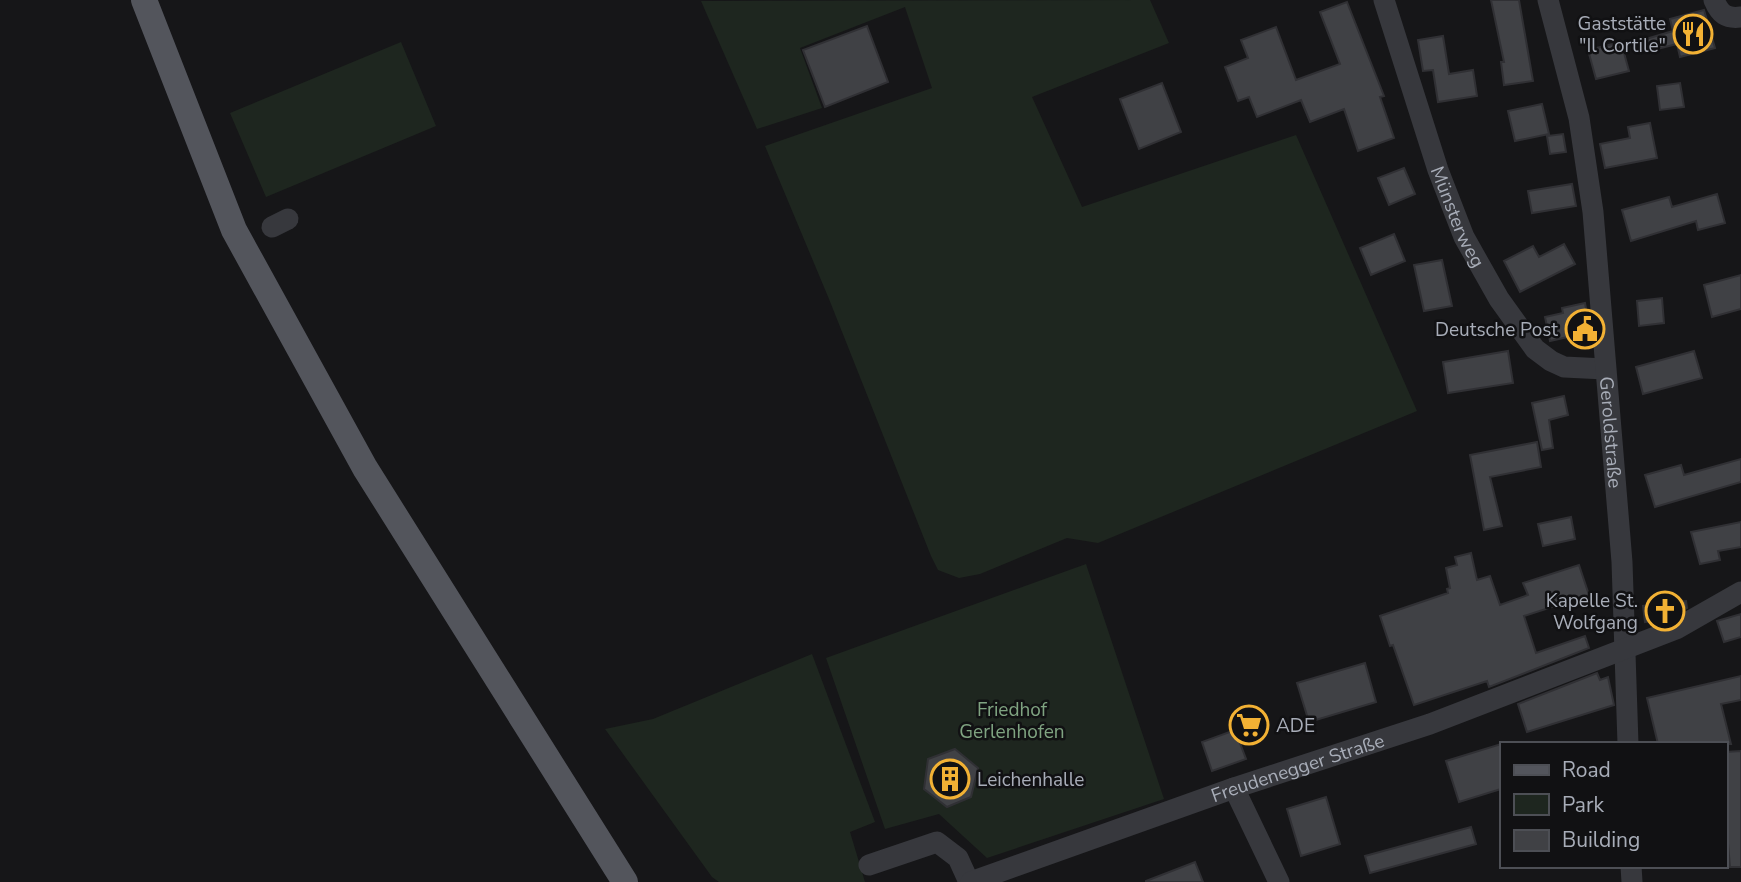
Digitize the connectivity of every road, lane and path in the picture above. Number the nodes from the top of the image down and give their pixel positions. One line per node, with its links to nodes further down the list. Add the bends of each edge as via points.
1 (144, 0): 12 (main road, via 240,242 365,468)
2 (1384, 0): 6 (street, Münsterweg, via 1438,170 1464,237 1499,299 1535,349 1551,361 1576,369)
3 (1548, 0): 6 (street, Geroldstraße, via 1579,118 1593,212)
4 (1714, 0): 5 (street, via 1723,15)
5 (1741, 17)
6 (1605, 369): 8 (street, Geroldstraße, via 1622,562)
7 (1741, 592): 8 (street, Freudenegger Straße, via 1676,629)
8 (1624, 649): 9 (street, Geroldstraße); 10 (street, Freudenegger Straße, via 1430,724)
9 (1628, 742)
10 (1234, 788): 13 (street, Freudenegger Straße); 14 (street)
11 (869, 865): 13 (street, via 937,842 958,858)
12 (625, 882)
13 (970, 882)
14 (1279, 882)

